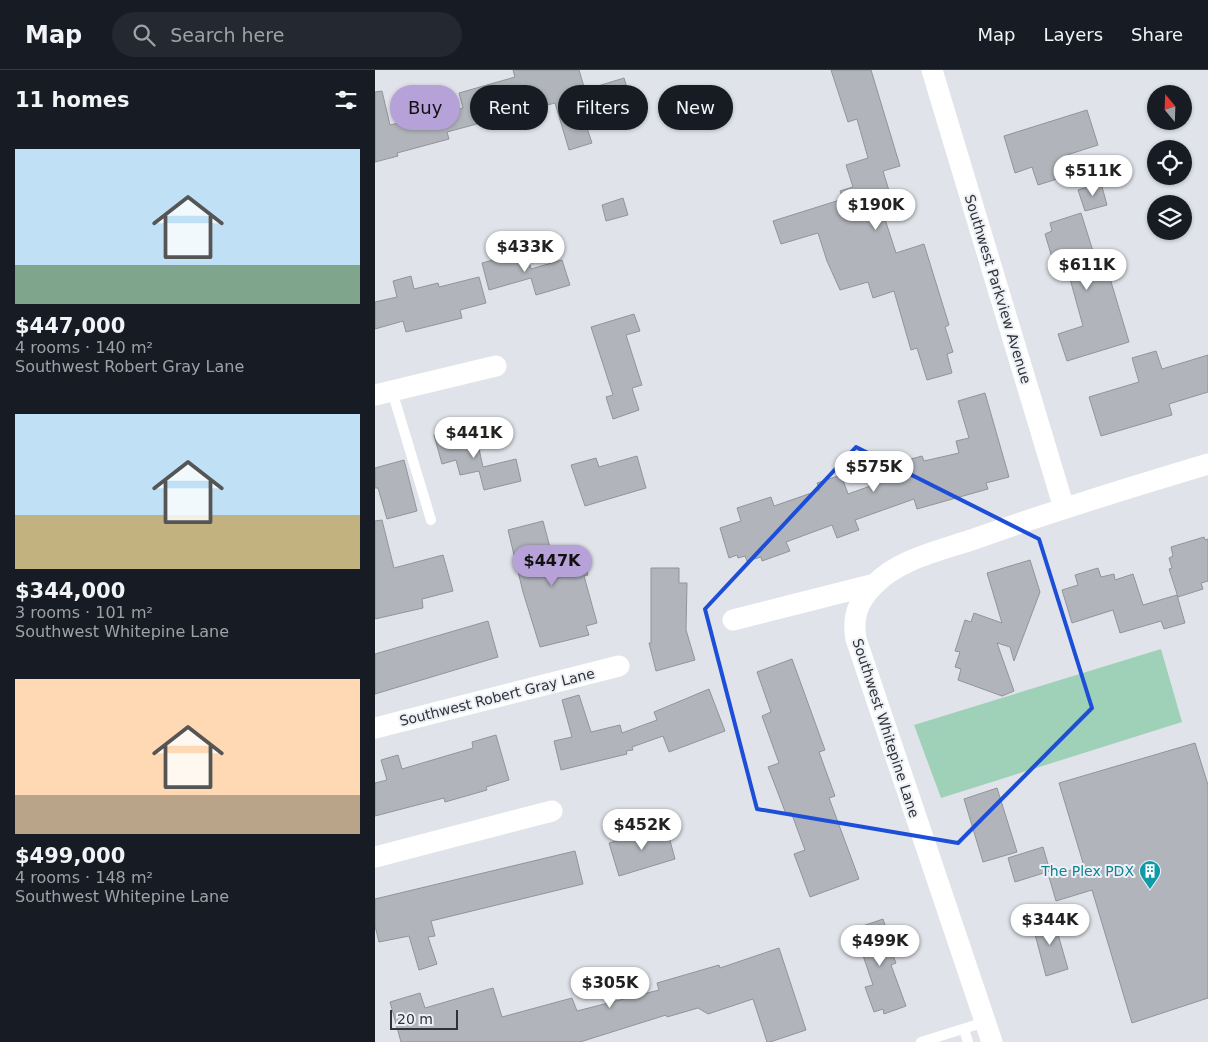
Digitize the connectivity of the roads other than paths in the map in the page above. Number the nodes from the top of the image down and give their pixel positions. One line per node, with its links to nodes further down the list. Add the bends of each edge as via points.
1 (932, 70): 5 (street, Southwest Parkview Avenue)
2 (496, 366): 3 (street)
3 (384, 393): 6 (lane)
4 (1208, 464): 5 (street, Southwest Whitepine Lane)
5 (1064, 508): 7 (street, Southwest Whitepine Lane, via 909,562)
6 (431, 520)
7 (875, 584): 8 (street); 13 (street, Southwest Whitepine Lane, via 856,609 853,625 856,639)
8 (733, 620)
9 (619, 666): 10 (street, Southwest Robert Gray Lane)
10 (375, 728)
11 (552, 811): 12 (street)
12 (375, 857)
13 (985, 1022): 14 (lane); 17 (street, Southwest Whitepine Lane)
14 (963, 1029): 15 (lane); 16 (lane)
15 (921, 1042)
16 (968, 1042)
17 (992, 1042)

